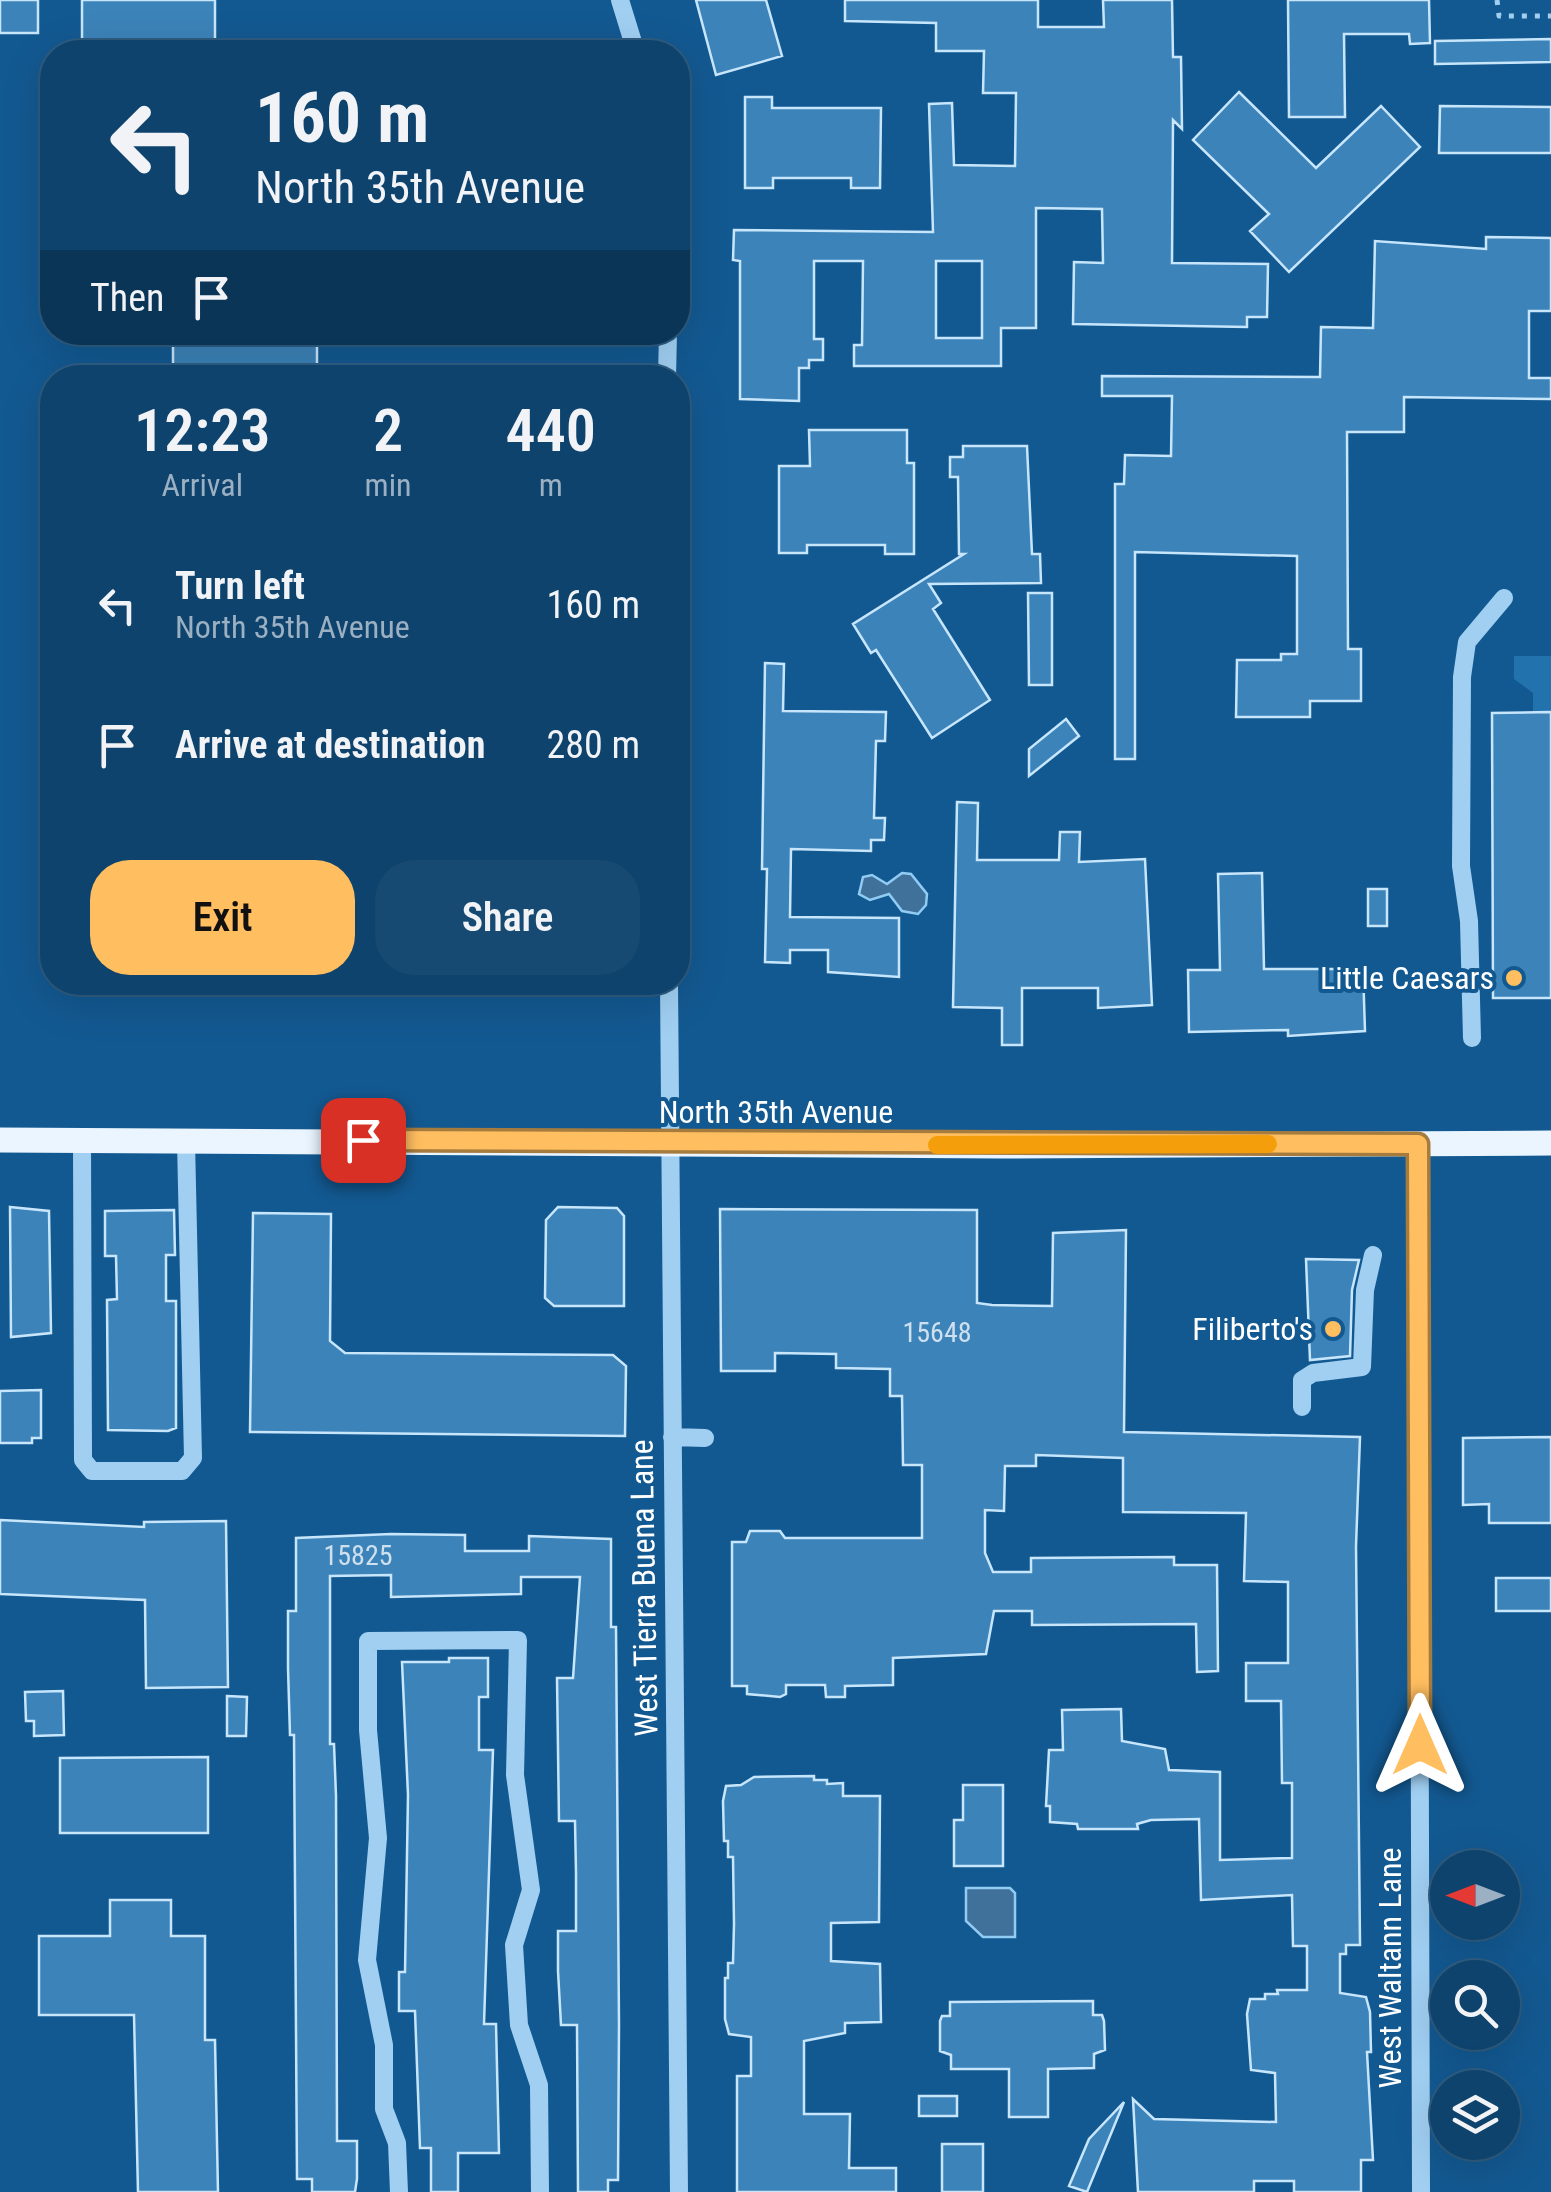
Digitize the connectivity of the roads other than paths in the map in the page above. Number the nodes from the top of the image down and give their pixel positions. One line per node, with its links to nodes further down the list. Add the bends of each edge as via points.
1 (620, 0): 2 (street)
2 (632, 40)
3 (1504, 598): 5 (street, via 1467,642 1462,677 1461,866)
4 (668, 995): 10 (street, West Tierra Buena Lane)
5 (1472, 1038)
6 (0, 1140): 7 (main road, North 35th Avenue)
7 (82, 1141): 8 (main road, North 35th Avenue); 8 (street, via 83,1460 92,1471 182,1471 194,1458)
8 (186, 1141): 10 (main road, North 35th Avenue)
9 (1551, 1143): 11 (main road, North 35th Avenue)
10 (668, 1144): 11 (main road, North 35th Avenue); 14 (street, West Tierra Buena Lane)
11 (1418, 1144): 19 (street, West Waltann Lane)
12 (1374, 1254): 13 (street, via 1362,1367 1302,1380)
13 (1302, 1407)
14 (672, 1437): 15 (street); 18 (street, West Tierra Buena Lane)
15 (705, 1438)
16 (399, 2192): 17 (street, via 397,2144 384,2109 384,2045 366,1960 378,1838 368,1641 518,1640 515,1775 531,1890 514,1945 520,2025 538,2085)
17 (540, 2192)
18 (679, 2192)
19 (1420, 2192)

